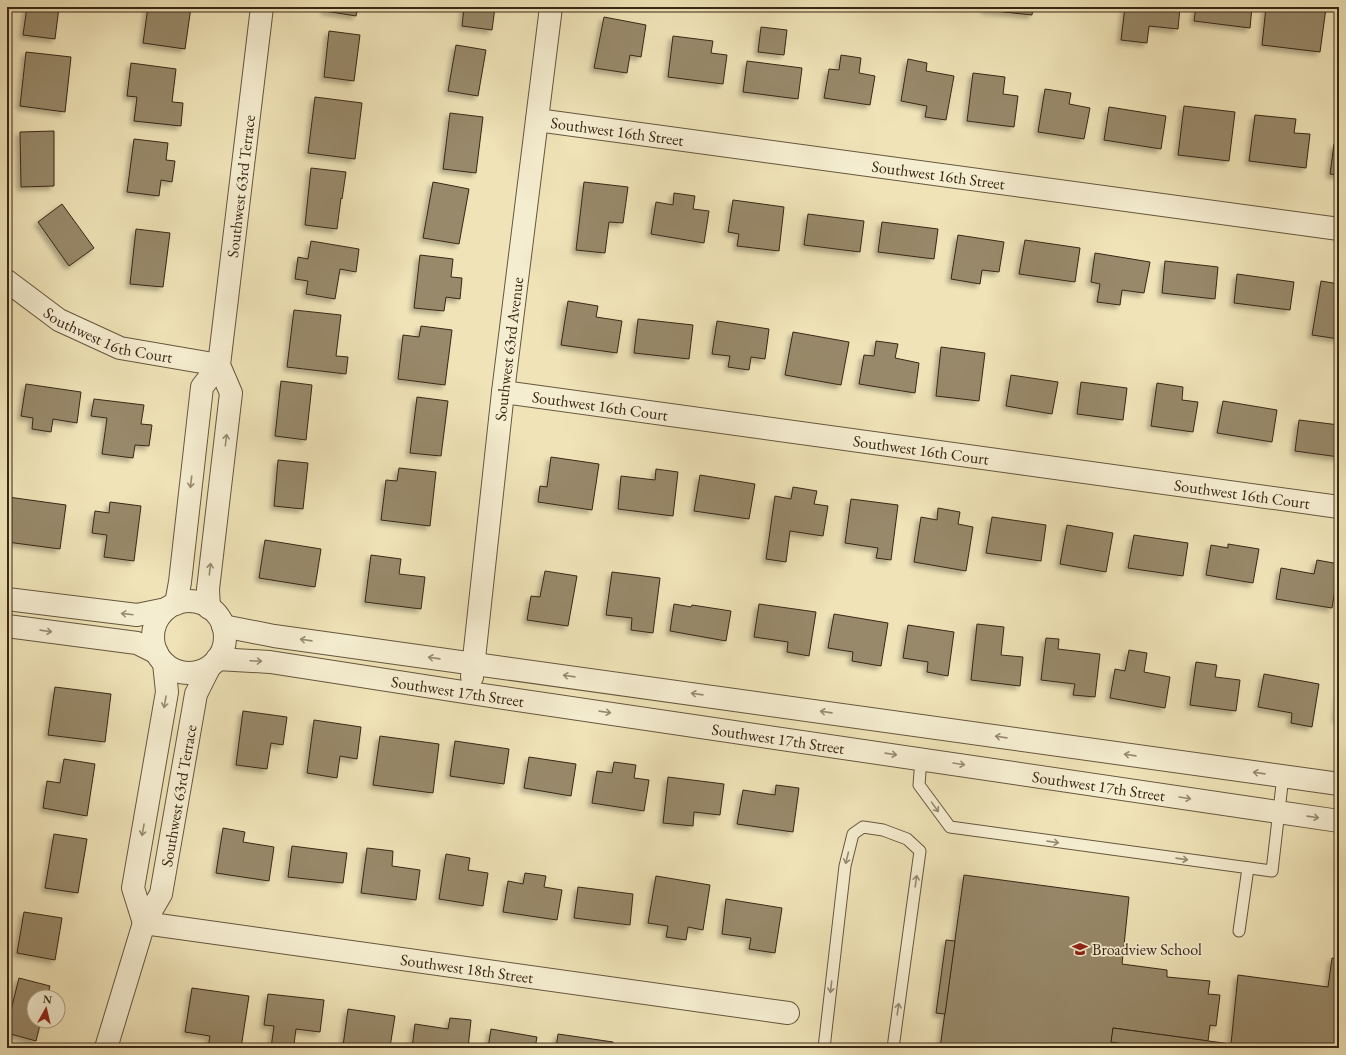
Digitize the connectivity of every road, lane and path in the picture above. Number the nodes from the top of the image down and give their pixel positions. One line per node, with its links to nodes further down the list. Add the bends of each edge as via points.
1 (262, 7): 6 (street, Southwest 63rd Terrace)
2 (551, 7): 3 (street, Southwest 63rd Avenue)
3 (537, 120): 4 (street, Southwest 16th Street); 7 (street, Southwest 63rd Avenue)
4 (1339, 229)
5 (7, 281): 6 (street, Southwest 16th Court, via 59,320 120,348)
6 (220, 366): 10 (street, one-way to 10, via 202,387 180,582); 11 (street, Southwest 63rd Terrace, one-way to 6, via 208,589 231,393)
7 (504, 392): 8 (street, Southwest 16th Court); 15 (street, Southwest 63rd Avenue)
8 (1339, 507)
9 (7, 598): 10 (street, one-way to 9, via 137,615)
10 (171, 606): 11 (street, via 187,601 199,602); 14 (street, via 158,618 154,630 153,642)
11 (210, 608): 13 (street)
12 (7, 626): 14 (street, one-way to 14, via 137,643)
13 (223, 626): 15 (street, Southwest 17th Street, one-way to 13, via 274,636); 16 (street, via 223,649)
14 (160, 658): 16 (street, via 174,670 185,673 198,672); 26 (street, Southwest 63rd Terrace, one-way to 26, via 167,692 133,888)
15 (473, 663): 17 (street, Southwest 63rd Avenue); 18 (street, Southwest 17th Street, one-way to 15)
16 (213, 664): 17 (street, Southwest 17th Street, one-way to 17, via 270,662); 26 (street, Southwest 63rd Terrace, via 196,694 161,894)
17 (470, 693): 19 (street, Southwest 17th Street, one-way to 19)
18 (865, 717): 19 (street); 21 (street, Southwest 17th Street, one-way to 18)
19 (861, 750): 20 (street, Southwest 17th Street, one-way to 20)
20 (921, 759): 23 (street, Southwest 17th Street, one-way to 23); 25 (lane, one-way to 25, via 919,785 950,827)
21 (1284, 776): 22 (street, Southwest 17th Street); 23 (lane)
22 (1339, 784)
23 (1278, 812): 24 (street, Southwest 17th Street, one-way to 24); 25 (lane, via 1272,871)
24 (1339, 821)
25 (1248, 868): 27 (lane)
26 (144, 923): 28 (street, Southwest 18th Street); 29 (street, Southwest 63rd Terrace)
27 (1239, 931)
28 (788, 1013)
29 (106, 1048)
30 (824, 1048): 31 (lane, one-way to 30, via 920,852 907,839 883,830 863,827 853,834 845,866)
31 (893, 1048)

